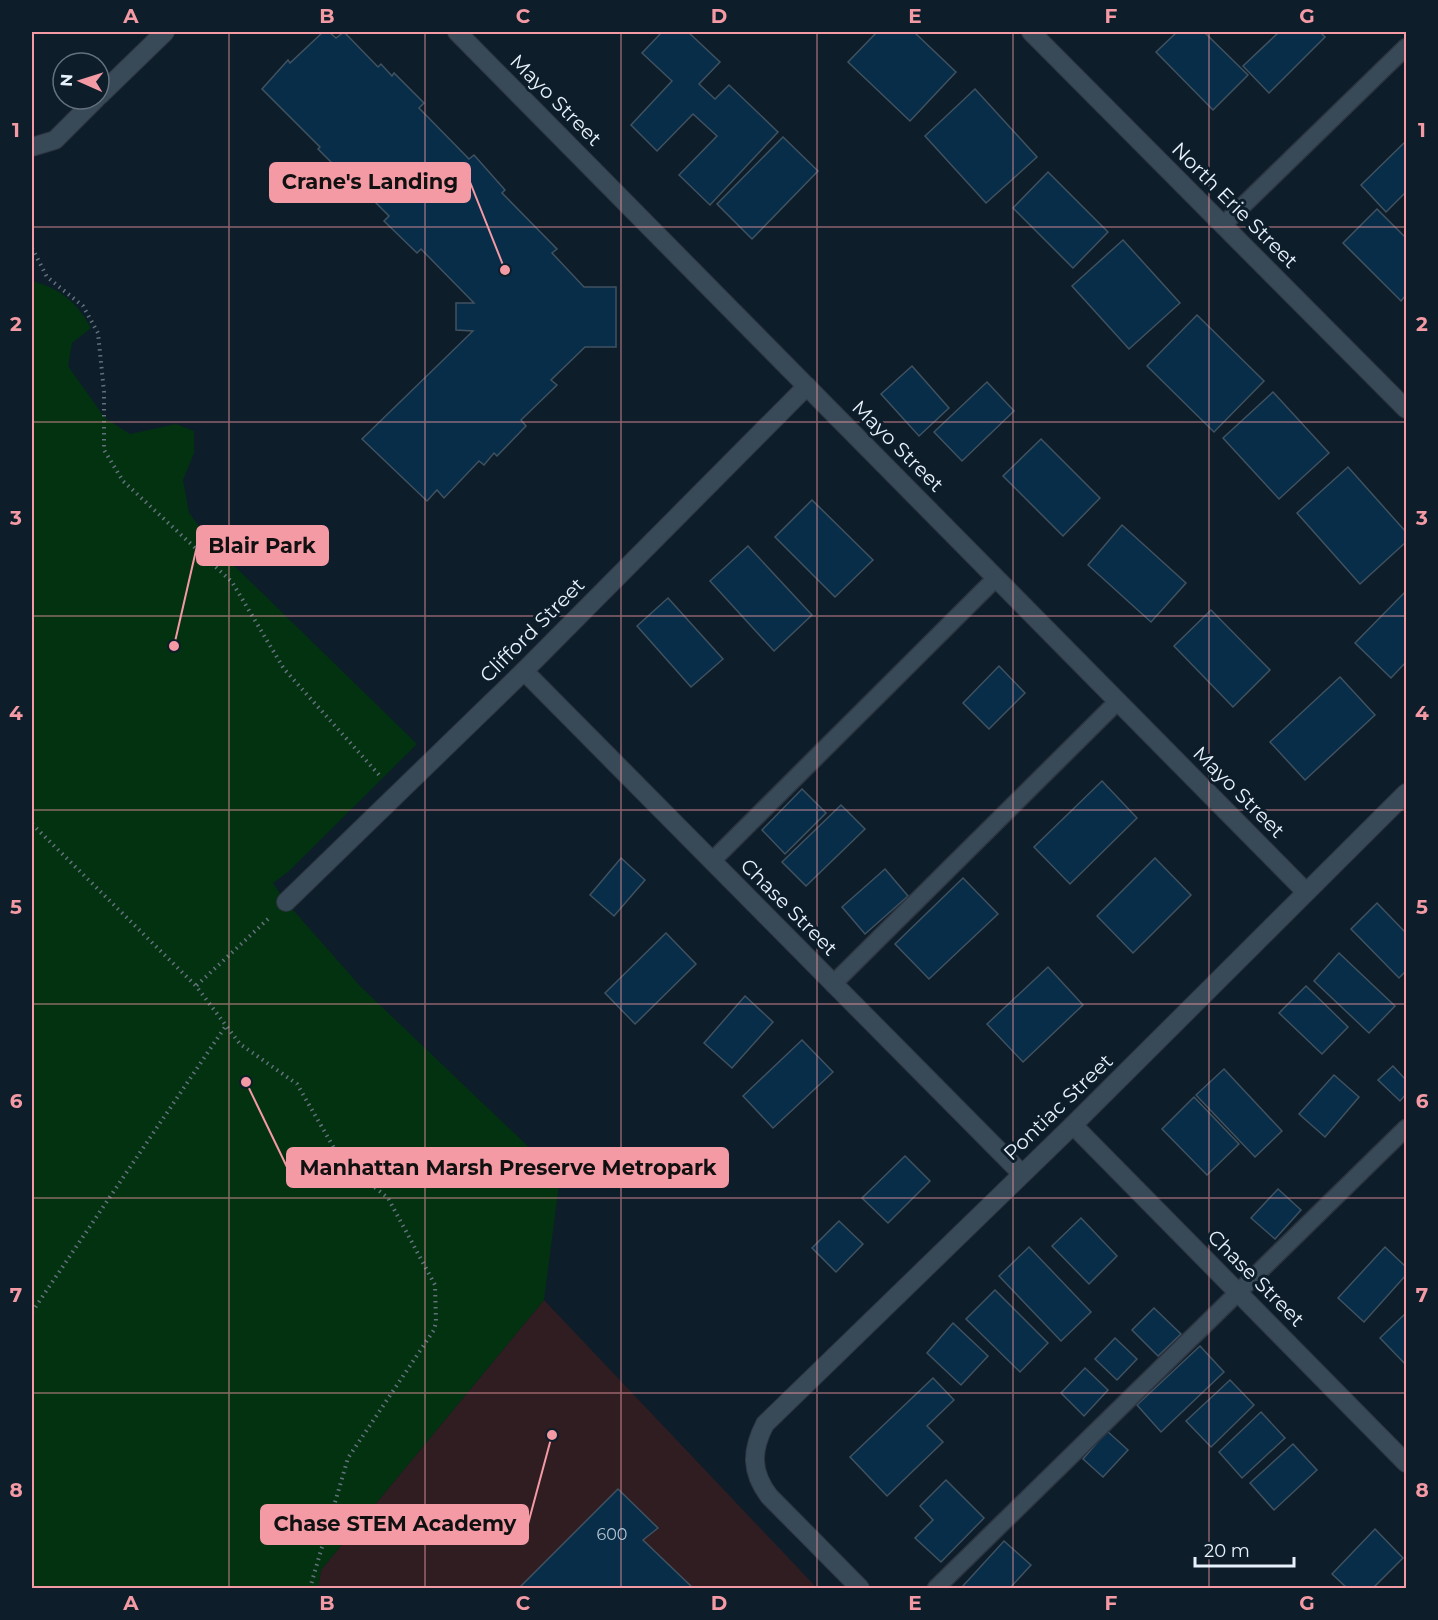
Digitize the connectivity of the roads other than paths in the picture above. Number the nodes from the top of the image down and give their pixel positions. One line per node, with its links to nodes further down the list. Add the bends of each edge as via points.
1 (165, 32): 5 (street)
2 (457, 32): 9 (street, Mayo Street)
3 (1031, 32): 8 (street, North Erie Street)
4 (1407, 47): 8 (lane)
5 (111, 85)
6 (85, 111): 7 (street, via 55,140)
7 (32, 147)
8 (1223, 225): 10 (street, North Erie Street)
9 (807, 386): 11 (street, Mayo Street); 12 (street, Clifford Street)
10 (1407, 409)
11 (996, 578): 13 (street, Mayo Street); 15 (lane)
12 (524, 671): 15 (street, Chase Street); 17 (street, Clifford Street)
13 (1118, 701): 16 (street, Mayo Street); 18 (lane)
14 (1407, 793): 16 (street, Pontiac Street)
15 (712, 861): 18 (street, Chase Street)
16 (1306, 892): 19 (street, Pontiac Street)
17 (286, 902)
18 (833, 984): 21 (street, Chase Street)
19 (1073, 1125): 21 (street, Pontiac Street); 22 (street, Chase Street)
20 (1407, 1128): 22 (lane)
21 (1022, 1174): 24 (street, Pontiac Street, via 765,1424 759,1435 754,1459 760,1484)
22 (1239, 1293): 23 (street, Chase Street); 25 (lane)
23 (1407, 1463)
24 (860, 1588)
25 (936, 1588)

